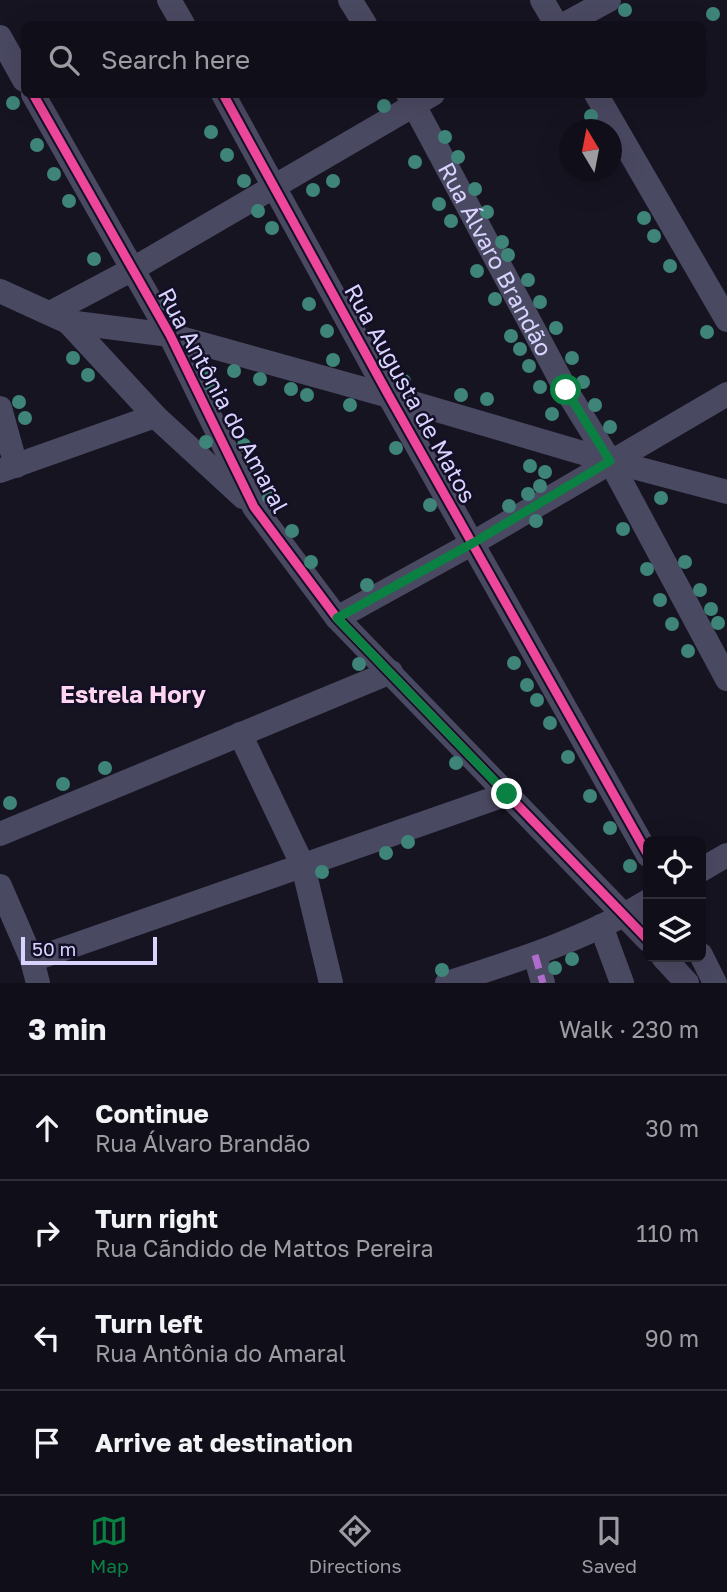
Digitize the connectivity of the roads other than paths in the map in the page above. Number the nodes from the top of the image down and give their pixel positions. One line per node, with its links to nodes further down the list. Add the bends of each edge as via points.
1 (170, 0): 5 (street)
2 (350, 0): 6 (street)
3 (542, 0): 7 (street)
4 (609, 0): 8 (street)
5 (181, 21)
6 (363, 21)
7 (554, 21)
8 (570, 21)
9 (0, 37): 10 (street)
10 (21, 75)
11 (35, 98): 16 (street, Rua Antônia do Amaral)
12 (225, 98): 15 (street, Rua Augusta de Matos)
13 (418, 98): 15 (street); 25 (street, Rua Álvaro Brandão, via 566,390)
14 (598, 98): 19 (street)
15 (275, 185): 16 (street); 22 (street, Rua Augusta de Matos)
16 (133, 269): 18 (street); 20 (street, Rua Antônia do Amaral)
17 (0, 291): 18 (street)
18 (59, 318): 20 (street); 24 (street)
19 (727, 320)
20 (170, 335): 22 (street); 28 (street, Rua Antônia do Amaral)
21 (727, 394): 25 (street)
22 (389, 396): 25 (street); 29 (street, Rua Augusta de Matos)
23 (0, 408): 26 (street)
24 (155, 416): 26 (street); 28 (street)
25 (610, 461): 27 (street); 29 (street); 32 (street, Rua Álvaro Brandão)
26 (8, 468)
27 (727, 492)
28 (254, 508): 30 (street, Rua Antônia do Amaral)
29 (473, 543): 30 (street); 36 (street, Rua Augusta de Matos)
30 (337, 618): 31 (street, Rua Antônia do Amaral)
31 (391, 672): 33 (street); 34 (street, Rua Antônia do Amaral)
32 (727, 679)
33 (240, 734): 35 (street); 38 (street)
34 (507, 794): 38 (street); 42 (street, Rua Antônia do Amaral)
35 (0, 834)
36 (643, 846)
37 (727, 855): 39 (street)
38 (303, 866): 48 (street); 49 (street)
39 (706, 867)
40 (0, 886): 48 (street)
41 (643, 904): 42 (street)
42 (625, 915): 43 (street); 44 (street, Rua Antônia do Amaral)
43 (601, 926): 45 (street); 52 (street)
44 (643, 935)
45 (535, 955): 50 (street); 51 (street)
46 (668, 962): 53 (street)
47 (705, 962): 54 (street)
48 (35, 971)
49 (331, 983)
50 (447, 983)
51 (543, 983)
52 (622, 983)
53 (687, 983)
54 (715, 983)

